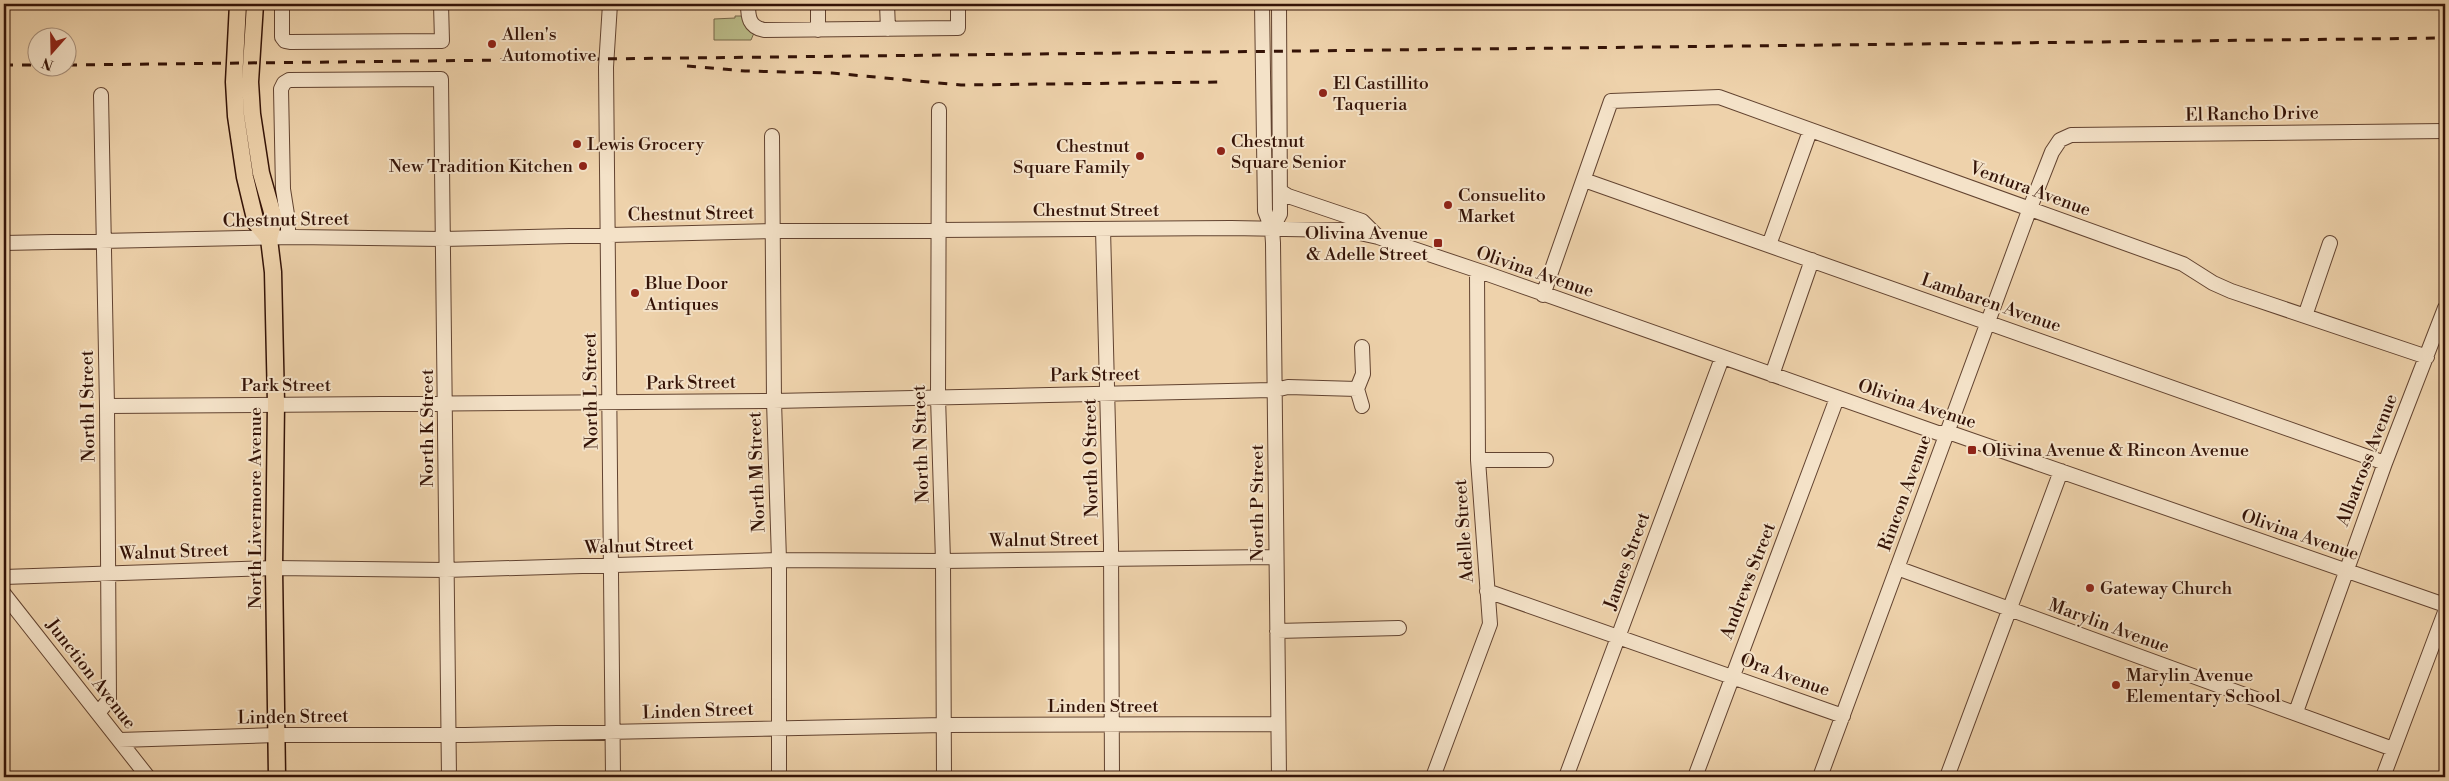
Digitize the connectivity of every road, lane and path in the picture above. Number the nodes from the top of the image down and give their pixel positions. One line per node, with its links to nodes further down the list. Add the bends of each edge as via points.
1 (238, 4): 30 (main road, North Livermore Avenue, via 234,82 236,116 256,223)
2 (255, 4): 30 (main road, North Livermore Avenue, via 250,82 261,172 274,219)
3 (282, 4): 4 (street, via 282,37 285,41 442,41)
4 (441, 4)
5 (610, 4): 27 (street, North L Street, via 606,67)
6 (748, 4): 13 (street, via 749,20 758,29)
7 (818, 4): 13 (street)
8 (887, 4): 12 (street)
9 (958, 4): 12 (street, via 958,28)
10 (1262, 4): 24 (street, North P Street, via 1265,211)
11 (1279, 4): 21 (street, North P Street)
12 (888, 29): 13 (street)
13 (818, 30)
14 (101, 95): 32 (street, North I Street)
15 (939, 110): 25 (street, North N Street)
16 (1810, 131): 20 (street, Ventura Avenue, via 1719,97 1611,101); 22 (street, Ventura Avenue); 35 (street)
17 (2445, 131): 19 (street, El Rancho Drive, via 2071,135)
18 (772, 136): 26 (street, North M Street)
19 (2060, 140): 22 (street, Rincon Avenue)
20 (1584, 180): 35 (street, Lambaren Avenue); 38 (street)
21 (1280, 190): 24 (street, North P Street, via 1280,214); 29 (street, via 1288,196 1362,221)
22 (2030, 208): 40 (street, Ventura Avenue, via 2183,264 2213,283); 41 (street, Rincon Avenue)
23 (1103, 229): 24 (street, Chestnut Street); 25 (street, Chestnut Street); 48 (street, North O Street)
24 (1272, 229): 29 (street, Chestnut Street, via 1346,230); 47 (street, North P Street)
25 (937, 230): 26 (street, Chestnut Street); 49 (street, North N Street)
26 (774, 231): 27 (street, Chestnut Street); 51 (street, North M Street)
27 (608, 234): 31 (street, Chestnut Street); 52 (street, North L Street)
28 (288, 237): 30 (street, Chestnut Street); 31 (street, Chestnut Street); 31 (street, North K Street, via 283,189 281,89 284,82 441,79)
29 (1378, 237): 37 (street, Olivina Avenue)
30 (268, 239): 32 (street, Chestnut Street); 53 (main road, North Livermore Avenue, via 273,272)
31 (443, 239): 54 (street, North K Street)
32 (103, 240): 33 (street, Chestnut Street); 55 (street, North I Street)
33 (4, 243)
34 (2330, 243): 40 (street)
35 (1769, 245): 36 (street, Lambaren Avenue)
36 (1812, 260): 41 (street, Lambaren Avenue); 45 (street)
37 (1477, 271): 38 (street, Olivina Avenue); 58 (street, Adelle Street)
38 (1543, 295): 43 (street, Olivina Avenue)
39 (2445, 308): 44 (street, Albatross Avenue)
40 (2305, 316): 44 (street, Ventura Avenue)
41 (1990, 322): 57 (street, Rincon Avenue); 60 (street, Lambaren Avenue)
42 (1362, 347): 46 (street, via 1363,374)
43 (1722, 358): 45 (street, Olivina Avenue); 80 (street, James Street)
44 (2427, 358): 60 (street, Albatross Avenue)
45 (1772, 375): 50 (street, Olivina Avenue)
46 (1357, 389): 47 (street, Park Street, via 1288,387); 56 (street)
47 (1275, 390): 48 (street, Park Street); 62 (street, North P Street)
48 (1108, 393): 49 (street, Park Street); 63 (street, North O Street)
49 (938, 398): 51 (street, Park Street); 65 (street, North N Street)
50 (1836, 398): 57 (street, Olivina Avenue, via 1938,433); 81 (street, Andrews Street)
51 (774, 401): 52 (street, Park Street); 64 (street, North M Street)
52 (610, 402): 54 (street, Park Street); 66 (street, North L Street)
53 (276, 403): 54 (street, Park Street); 55 (street, Park Street); 67 (main road, North Livermore Avenue)
54 (445, 404): 69 (street, North K Street)
55 (107, 406): 71 (street, North I Street)
56 (1362, 406)
57 (1948, 432): 61 (street, Olivina Avenue); 68 (street, Rincon Avenue)
58 (1478, 460): 59 (street); 73 (street, Adelle Street)
59 (1546, 460)
60 (2385, 463): 70 (street, Albatross Avenue)
61 (2061, 472): 70 (street, Olivina Avenue); 76 (street)
62 (1276, 557): 63 (street, Walnut Street); 79 (street, North P Street)
63 (1111, 558): 65 (street, Walnut Street); 87 (street, North O Street)
64 (779, 560): 65 (street, Walnut Street); 66 (street, Walnut Street); 88 (street, North M Street)
65 (943, 561): 85 (street, North N Street)
66 (612, 566): 69 (street, Walnut Street); 89 (street, North L Street)
67 (274, 568): 69 (street, Walnut Street); 71 (street, Walnut Street); 90 (main road, North Livermore Avenue)
68 (1898, 568): 76 (street, Marylin Avenue); 84 (street, Rincon Avenue)
69 (446, 570): 91 (street, North K Street)
70 (2346, 571): 75 (street, Olivina Avenue); 82 (street, Albatross Avenue)
71 (107, 573): 72 (street, Walnut Street); 83 (street, North I Street, via 109,702)
72 (4, 577)
73 (1487, 591): 80 (street, Ora Avenue); 102 (street, Adelle Street, via 1490,624)
74 (4, 594): 83 (street, Junction Avenue)
75 (2445, 605)
76 (2009, 610): 82 (street, Marylin Avenue); 106 (street)
77 (2445, 612): 93 (street)
78 (1399, 628): 79 (street)
79 (1277, 631): 86 (street, North P Street)
80 (1619, 636): 81 (street, Ora Avenue); 103 (street, James Street)
81 (1732, 676): 84 (street, Ora Avenue); 104 (street, Andrews Street)
82 (2296, 712): 93 (street, Marylin Avenue)
83 (98, 713): 92 (street, Junction Avenue)
84 (1843, 716): 105 (street, Rincon Avenue)
85 (944, 724): 87 (street, Linden Street); 88 (street, Linden Street); 99 (street, North N Street)
86 (1278, 724): 87 (street, Linden Street); 101 (street, North P Street)
87 (1111, 726): 100 (street, North O Street)
88 (778, 727): 89 (street, Linden Street); 98 (street, North M Street)
89 (613, 732): 91 (street, Linden Street); 97 (street, North L Street)
90 (276, 735): 91 (street, Linden Street); 92 (street, Linden Street); 95 (main road, North Livermore Avenue)
91 (449, 735): 96 (street, North K Street)
92 (119, 740): 94 (street, Junction Avenue)
93 (2393, 749): 107 (street)
94 (148, 777)
95 (277, 777)
96 (449, 777)
97 (613, 777)
98 (779, 777)
99 (944, 777)
100 (1112, 777)
101 (1279, 777)
102 (1433, 777)
103 (1566, 777)
104 (1694, 777)
105 (1820, 777)
106 (1947, 777)
107 (2383, 777)

